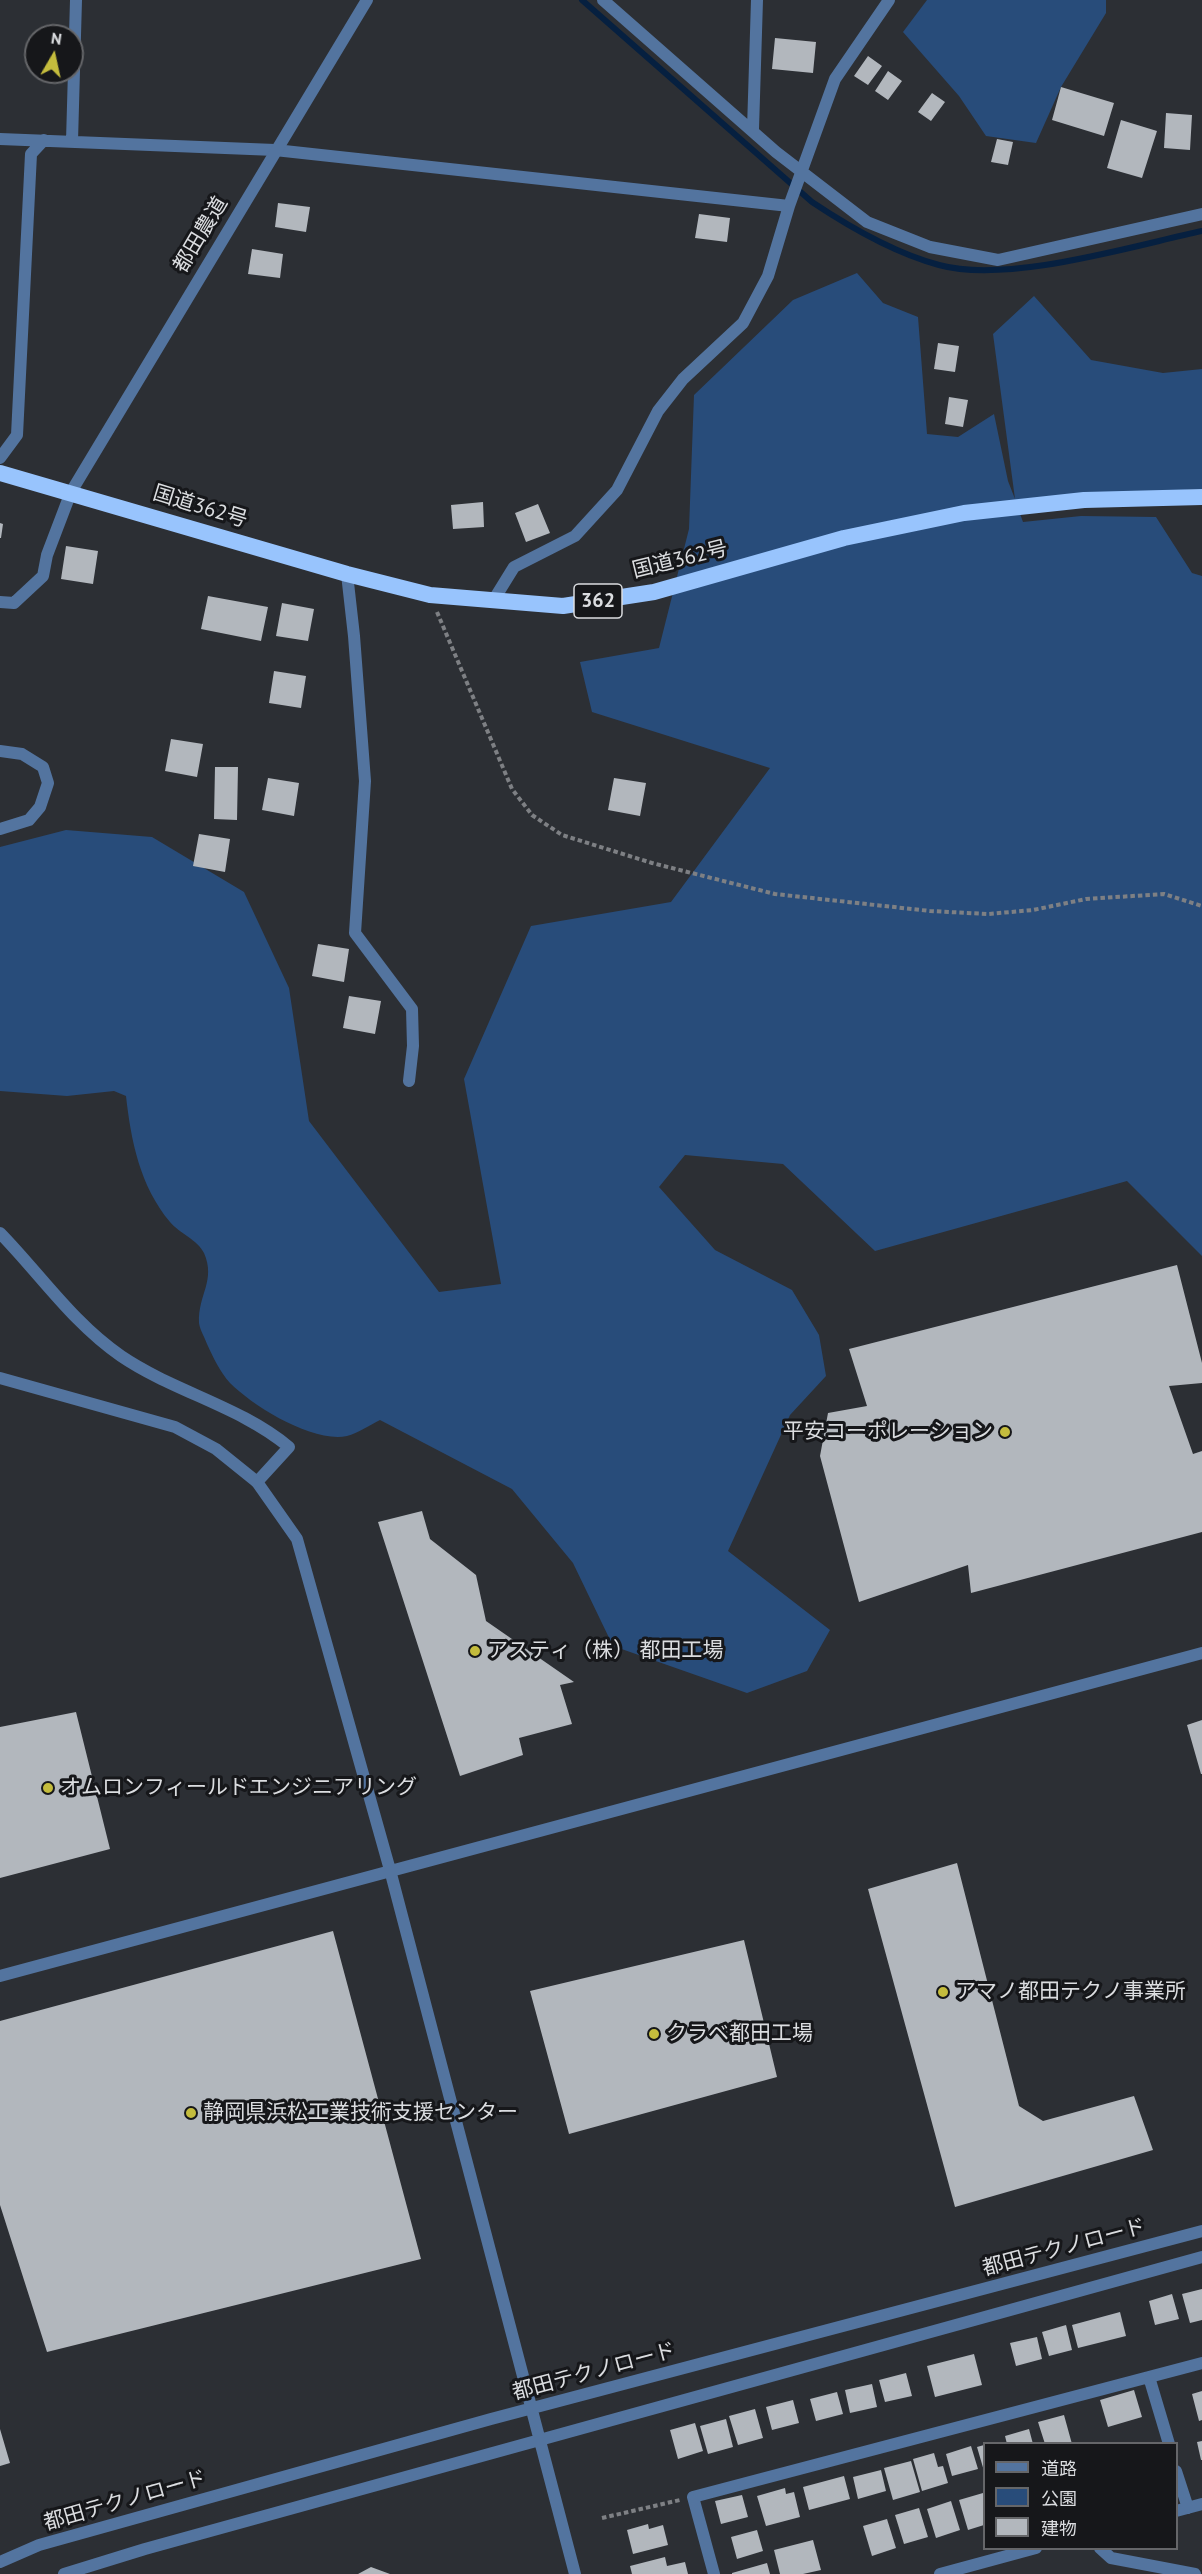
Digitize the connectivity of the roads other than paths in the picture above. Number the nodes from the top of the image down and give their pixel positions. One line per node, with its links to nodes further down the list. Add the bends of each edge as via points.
1 (76, 0): 9 (street)
2 (367, 0): 10 (street, 都田農道)
3 (603, 0): 6 (street)
4 (757, 0): 6 (street)
5 (889, 0): 11 (street, via 835,79)
6 (753, 129): 11 (street)
7 (0, 138): 8 (street)
8 (44, 140): 9 (street); 14 (street, via 31,154 17,435)
9 (72, 141): 10 (street)
10 (275, 150): 12 (street); 16 (street, 都田農道)
11 (801, 176): 12 (street); 13 (street, via 867,222 930,247 998,260)
12 (791, 202): 19 (street, via 768,276 743,323 683,379 658,411 617,490 574,536 514,567)
13 (1202, 214)
14 (0, 458)
15 (0, 473): 16 (highway, 国道362号 / 362)
16 (71, 492): 18 (highway, 国道362号 / 362); 20 (street, 都田農道, via 43,576 14,603)
17 (1202, 497): 19 (highway, 国道362号 / 362, via 1084,500 964,513 844,538 654,592 563,606)
18 (346, 574): 19 (highway, 国道362号 / 362, via 430,595); 23 (street, via 365,781 355,933 412,1009)
19 (494, 601)
20 (0, 602)
21 (0, 751): 22 (street, via 22,754 43,767 48,783 40,807 29,820)
22 (0, 829)
23 (409, 1081)
24 (0, 1233): 26 (street, via 31,1264 74,1318 121,1356 266,1428 289,1447)
25 (0, 1378): 26 (street, via 176,1427 216,1449)
26 (257, 1482): 28 (street, via 297,1539)
27 (1202, 1653): 28 (street)
28 (390, 1870): 29 (street); 34 (street)
29 (0, 1976)
30 (1202, 2231): 34 (street, 都田テクノロード)
31 (1202, 2257): 35 (street)
32 (1202, 2363): 33 (street)
33 (1149, 2377): 36 (street); 46 (street, via 693,2497)
34 (530, 2409): 35 (street); 42 (street, 都田テクノロード, via 39,2545)
35 (539, 2440): 44 (street); 45 (street)
36 (1167, 2442)
37 (1178, 2483): 39 (street)
38 (1202, 2504): 39 (street)
39 (1182, 2510)
40 (1029, 2550): 47 (street)
41 (1102, 2550): 43 (street, via 1111,2558)
42 (0, 2562)
43 (1171, 2572): 48 (street)
44 (64, 2574)
45 (575, 2574)
46 (714, 2574)
47 (940, 2574)
48 (1195, 2574)

